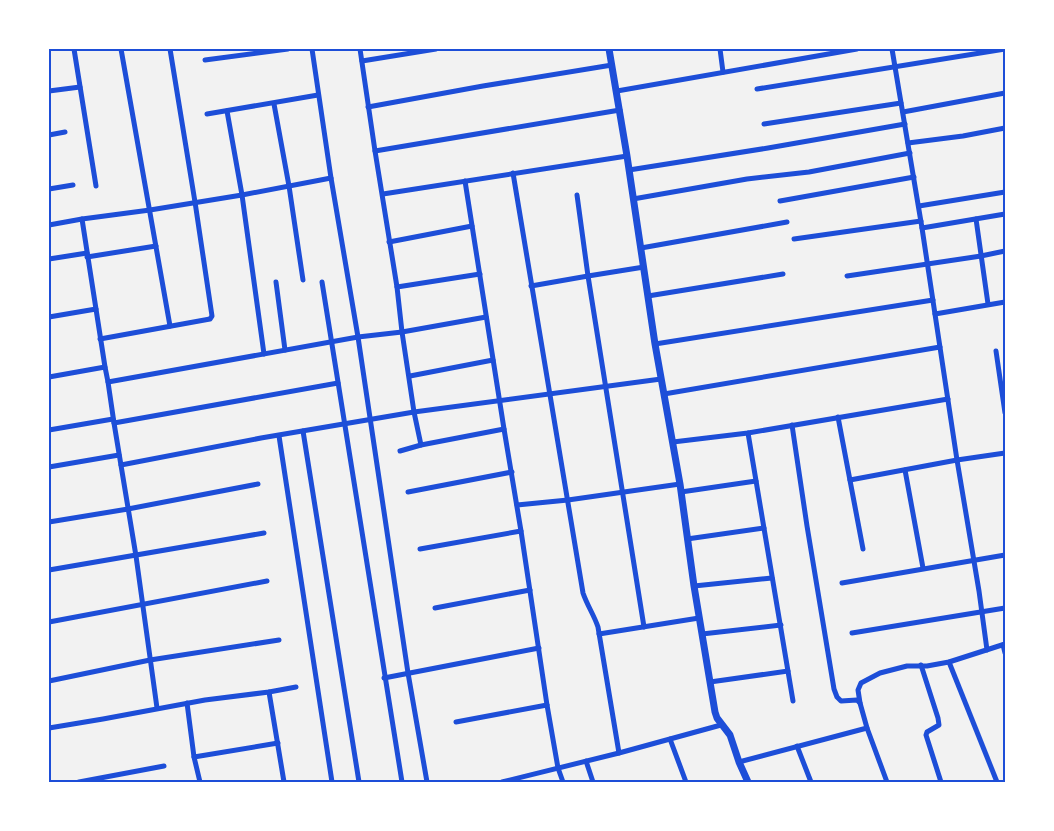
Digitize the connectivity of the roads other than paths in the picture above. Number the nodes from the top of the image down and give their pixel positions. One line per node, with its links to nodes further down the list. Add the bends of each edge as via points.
1 (74, 49): 18 (street)
2 (121, 49): 57 (street)
3 (170, 49): 55 (street)
4 (288, 49): 13 (street)
5 (312, 49): 23 (street)
6 (360, 49): 14 (street)
7 (436, 49): 14 (street)
8 (609, 49): 15 (street)
9 (720, 49): 17 (street)
10 (857, 49): 17 (street)
11 (892, 49): 16 (street)
12 (1005, 49): 16 (street)
13 (205, 60)
14 (362, 61): 26 (street)
15 (612, 65): 21 (street); 26 (street)
16 (895, 68): 19 (street); 24 (street)
17 (723, 72): 21 (street)
18 (80, 87): 20 (street); 46 (street)
19 (757, 89)
20 (49, 91)
21 (616, 91): 27 (street)
22 (1005, 93): 29 (street)
23 (318, 95): 25 (street); 43 (street)
24 (902, 103): 29 (street); 31 (street)
25 (274, 104): 28 (street); 47 (street)
26 (368, 107): 37 (street)
27 (620, 110): 37 (street); 39 (street)
28 (227, 111): 30 (street); 51 (street)
29 (903, 112): 32 (street)
30 (208, 114)
31 (764, 124)
32 (905, 124): 36 (street); 40 (street)
33 (1005, 128): 36 (street)
34 (65, 132): 35 (street)
35 (49, 135)
36 (908, 142): 38 (street)
37 (375, 151): 50 (street)
38 (910, 153): 42 (street); 53 (street)
39 (627, 156): 40 (street); 41 (street)
40 (629, 170): 53 (street)
41 (513, 173): 44 (street); 83 (street)
42 (914, 177): 54 (street); 56 (street)
43 (331, 178): 47 (street); 95 (street)
44 (465, 181): 50 (street); 64 (street)
45 (73, 185): 48 (street)
46 (96, 186)
47 (289, 186): 51 (street); 80 (street)
48 (49, 189)
49 (1005, 192): 56 (street)
50 (383, 194): 67 (street)
51 (242, 195): 55 (street); 102 (street)
52 (577, 195): 78 (street)
53 (634, 199): 69 (street)
54 (780, 201)
55 (196, 202): 57 (street); 93 (street, via 213,315 210,319)
56 (919, 206): 61 (street)
57 (150, 210): 59 (street); 68 (street)
58 (1005, 214): 60 (street)
59 (82, 219): 63 (street); 71 (street)
60 (976, 219): 65 (street); 72 (street)
61 (921, 221): 65 (street); 66 (street)
62 (787, 222): 69 (street)
63 (49, 224)
64 (472, 226): 67 (street); 76 (street)
65 (922, 228): 74 (street)
66 (794, 239)
67 (390, 242): 84 (street)
68 (156, 246): 71 (street); 93 (street)
69 (641, 248): 75 (street)
70 (1005, 251): 72 (street)
71 (87, 255): 73 (street); 89 (street)
72 (981, 256): 74 (street); 88 (street)
73 (49, 259)
74 (927, 264): 79 (street); 86 (street)
75 (644, 268): 78 (street); 85 (street)
76 (480, 274): 84 (street); 91 (street)
77 (783, 274): 85 (street)
78 (588, 276): 83 (street); 110 (street)
79 (847, 276)
80 (303, 280)
81 (276, 282): 100 (street)
82 (322, 282): 97 (street)
83 (531, 286): 111 (street)
84 (397, 287): 94 (street)
85 (648, 296): 98 (street)
86 (933, 300): 90 (street); 98 (street)
87 (1005, 302): 88 (street)
88 (988, 304): 90 (street)
89 (96, 309): 92 (street); 96 (street)
90 (935, 314): 99 (street)
91 (486, 316): 94 (street); 103 (street)
92 (49, 317)
93 (170, 326): 96 (street)
94 (402, 332): 95 (street); 105 (street)
95 (358, 337): 97 (street); 118 (street)
96 (100, 339): 104 (street)
97 (331, 342): 100 (street); 109 (street)
98 (655, 344): 107 (street)
99 (940, 346): 112 (street); 113 (street)
100 (285, 350): 102 (street)
101 (996, 351): 116 (street)
102 (264, 354): 108 (street)
103 (493, 360): 105 (street); 114 (street)
104 (105, 367): 106 (street); 108 (street)
105 (410, 376): 115 (street)
106 (49, 377)
107 (661, 379): 110 (street); 112 (street)
108 (108, 382): 119 (street)
109 (338, 383): 119 (street); 120 (street)
110 (606, 387): 111 (street); 142 (street)
111 (550, 394): 114 (street); 144 (street)
112 (664, 394): 127 (street)
113 (948, 399): 117 (street); 132 (street)
114 (499, 400): 115 (street); 122 (street)
115 (414, 412): 118 (street); 128 (street)
116 (1005, 413)
117 (838, 417): 121 (street); 137 (street)
118 (370, 419): 120 (street); 184 (street)
119 (114, 421): 123 (street); 131 (street)
120 (345, 424): 124 (street); 185 (street)
121 (792, 425): 125 (street); 192 (street, via 834,690 841,701 857,700)
122 (504, 429): 128 (street); 136 (street)
123 (49, 430)
124 (303, 431): 126 (street); 212 (street)
125 (748, 433): 127 (street); 138 (street)
126 (279, 436): 133 (street); 211 (street)
127 (673, 442): 140 (street)
128 (421, 444): 129 (street)
129 (400, 451)
130 (1005, 453): 132 (street)
131 (119, 455): 133 (street); 134 (street)
132 (957, 460): 135 (street); 156 (street)
133 (121, 465): 146 (street)
134 (49, 467)
135 (905, 470): 137 (street); 157 (street)
136 (512, 472): 141 (street); 145 (street)
137 (850, 480): 153 (street)
138 (756, 481): 143 (street); 148 (street)
139 (258, 484): 146 (street)
140 (680, 484): 142 (street); 143 (street)
141 (408, 492)
142 (622, 492): 144 (street); 171 (street)
143 (681, 492): 151 (street)
144 (568, 500): 145 (street); 173 (street, via 583,593)
145 (517, 505): 149 (street)
146 (128, 509): 147 (street); 155 (street)
147 (49, 522)
148 (764, 528): 151 (street); 159 (street)
149 (521, 531): 152 (street); 163 (street)
150 (264, 533): 155 (street)
151 (687, 539): 162 (street)
152 (420, 549)
153 (863, 550)
154 (1005, 555): 156 (street)
155 (136, 556): 158 (street); 164 (street)
156 (974, 559): 157 (street); 167 (street)
157 (923, 568): 161 (street)
158 (49, 570)
159 (772, 578): 162 (street); 170 (street)
160 (268, 581): 164 (street)
161 (842, 582)
162 (694, 586): 168 (street)
163 (530, 590): 165 (street); 177 (street)
164 (143, 606): 169 (street); 180 (street)
165 (435, 608)
166 (1005, 608): 167 (street)
167 (982, 612): 172 (street); 178 (street)
168 (699, 618): 171 (street); 174 (street)
169 (49, 622)
170 (781, 624): 174 (street); 183 (street)
171 (644, 627): 173 (street)
172 (852, 633)
173 (599, 634): 202 (street)
174 (702, 634): 187 (street)
175 (279, 640): 180 (street)
176 (1004, 645): 178 (street); 179 (street)
177 (539, 648): 184 (street); 193 (street)
178 (987, 650): 181 (street)
179 (1005, 653)
180 (150, 660): 186 (street); 194 (street)
181 (949, 662): 182 (street); 223 (street)
182 (921, 666): 192 (street, via 897,668 861,683 858,690); 222 (street, via 938,718 938,724 926,732 926,736)
183 (788, 671): 187 (street); 190 (street)
184 (408, 673): 185 (street); 214 (street)
185 (384, 678): 213 (street)
186 (49, 681)
187 (710, 682): 196 (street, via 715,712)
188 (296, 687): 189 (street)
189 (269, 692): 191 (street); 200 (street)
190 (793, 701)
191 (187, 703): 194 (street); 203 (street)
192 (860, 703): 198 (street)
193 (548, 705): 195 (street); 207 (street)
194 (157, 708): 197 (street)
195 (456, 722)
196 (721, 725): 199 (street); 205 (street, via 730,735)
197 (49, 728)
198 (867, 728): 201 (street); 221 (street)
199 (670, 739): 202 (street); 218 (street)
200 (278, 743): 203 (street); 210 (street)
201 (797, 746): 205 (street); 220 (street)
202 (619, 753): 204 (street)
203 (194, 757): 209 (street)
204 (586, 761): 207 (street); 217 (street)
205 (740, 762): 219 (street)
206 (164, 766): 208 (street)
207 (558, 768): 215 (street); 216 (street)
208 (79, 782)
209 (200, 782)
210 (284, 782)
211 (332, 782)
212 (359, 782)
213 (402, 782)
214 (427, 782)
215 (502, 782)
216 (563, 782)
217 (593, 782)
218 (686, 782)
219 (748, 782)
220 (810, 782)
221 (887, 782)
222 (941, 782)
223 (997, 782)

